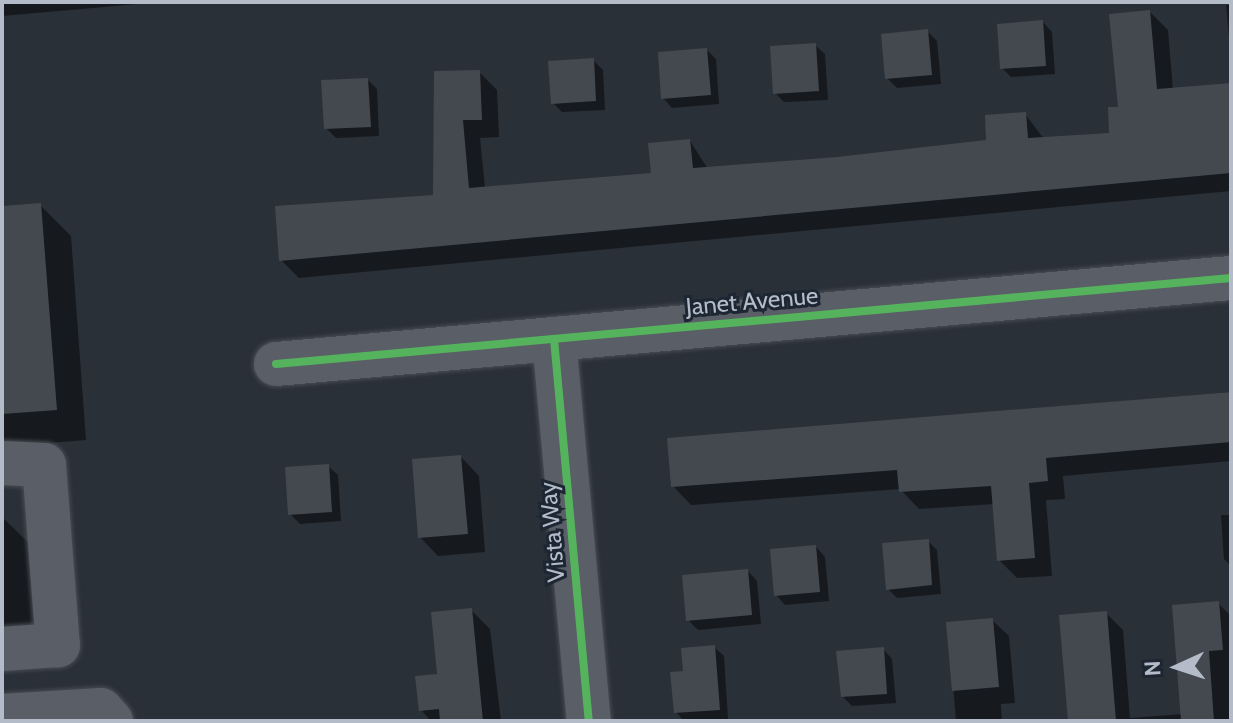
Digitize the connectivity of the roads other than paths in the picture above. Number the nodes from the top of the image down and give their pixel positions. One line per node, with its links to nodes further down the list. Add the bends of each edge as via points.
1 (1231, 278): 2 (street, Janet Avenue)
2 (554, 339): 3 (street, Janet Avenue); 8 (street, Vista Way)
3 (276, 364)
4 (2, 463): 5 (street, via 44,465 58,645)
5 (2, 649)
6 (2, 716): 7 (street, via 101,710)
7 (111, 721)
8 (589, 721)

